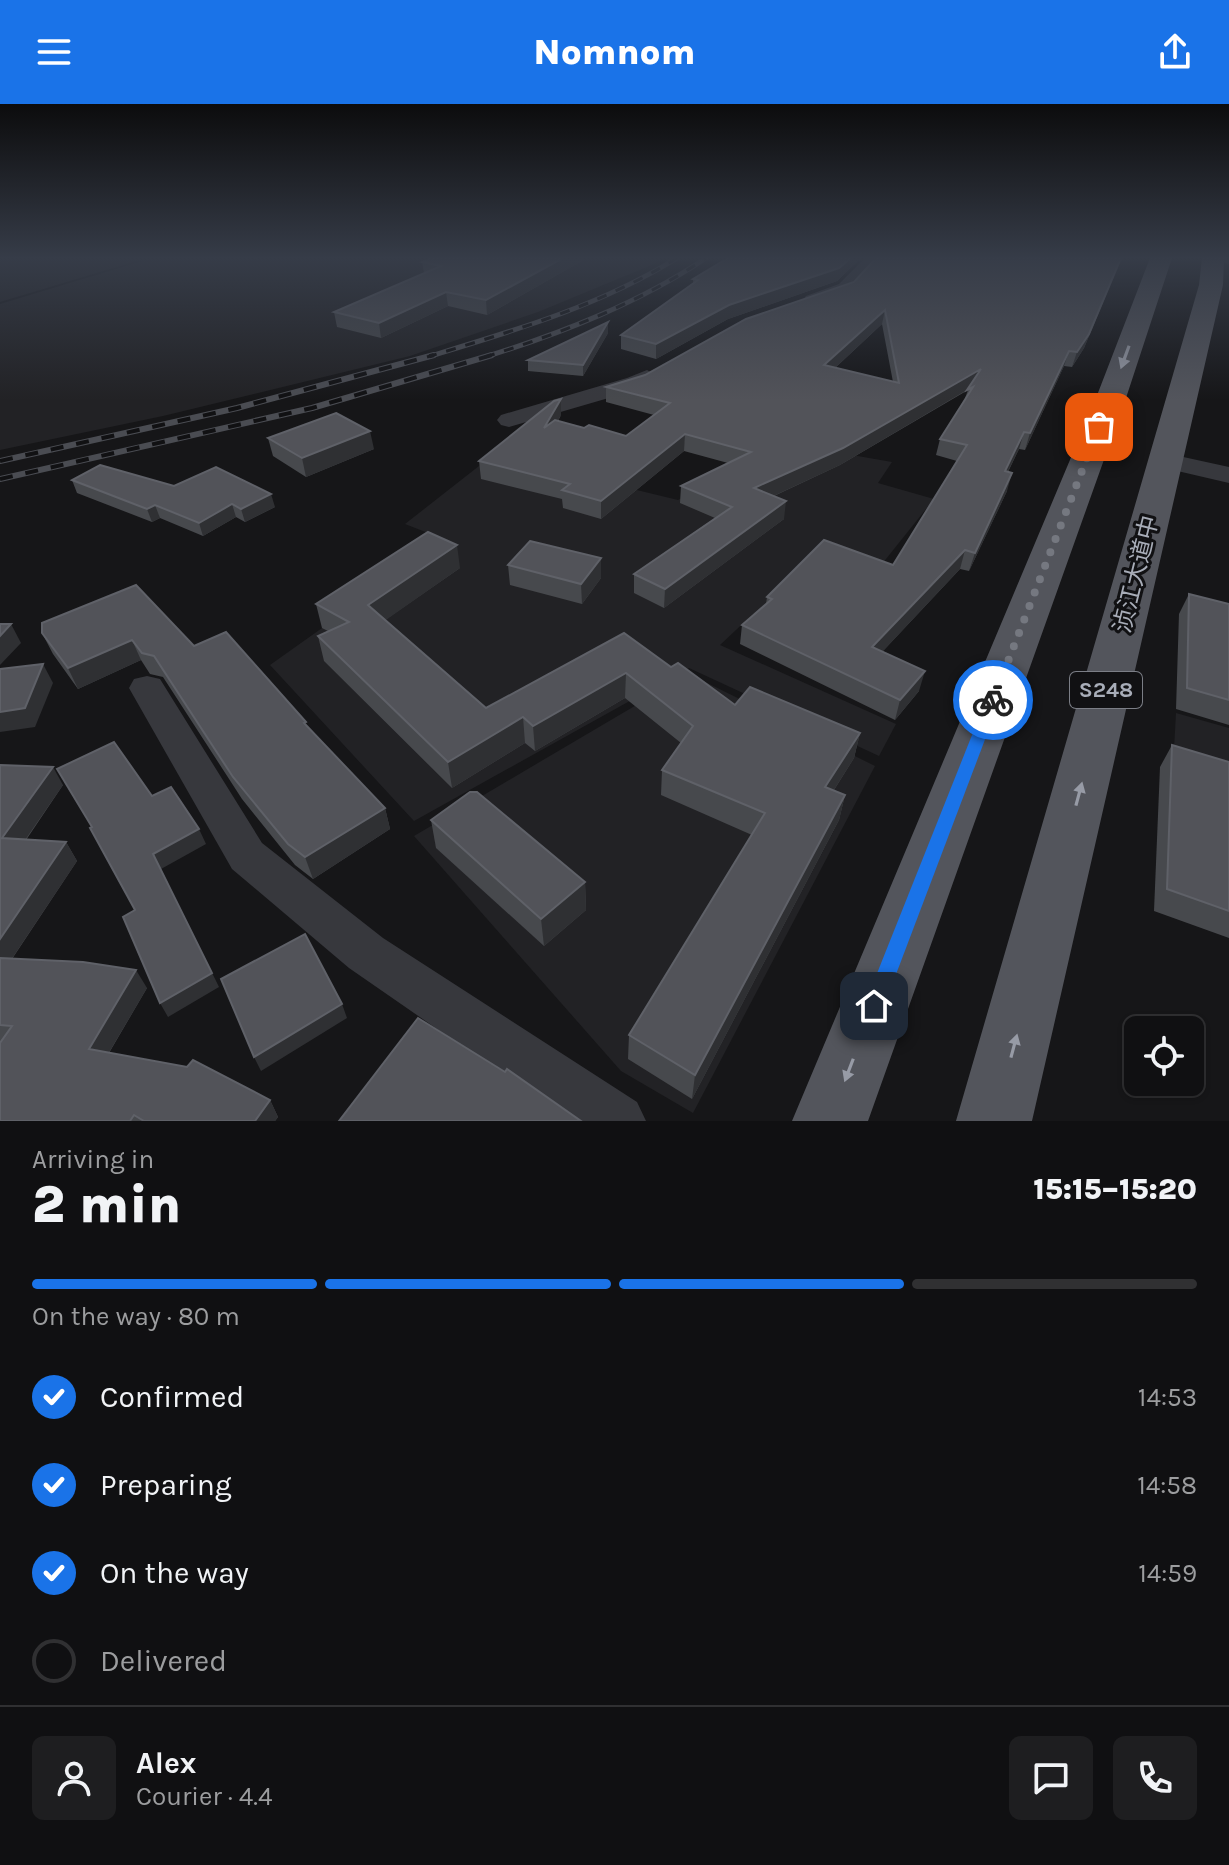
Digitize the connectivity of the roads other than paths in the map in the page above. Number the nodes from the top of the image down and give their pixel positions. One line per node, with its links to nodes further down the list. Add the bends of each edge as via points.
1 (795, 305): 4 (street)
2 (1170, 305): 11 (main road, 浈江大道中 / S248, one-way to 11, via 1111,398)
3 (1189, 305): 7 (main road, 浈江大道中 / S248)
4 (791, 307)
5 (661, 368): 6 (street, via 635,383)
6 (509, 420)
7 (1165, 461): 8 (street); 12 (main road, 浈江大道中 / S248, one-way to 7)
8 (1229, 475)
9 (147, 688): 10 (street, via 247,856 366,953)
10 (618, 1121)
11 (830, 1121)
12 (994, 1121)

